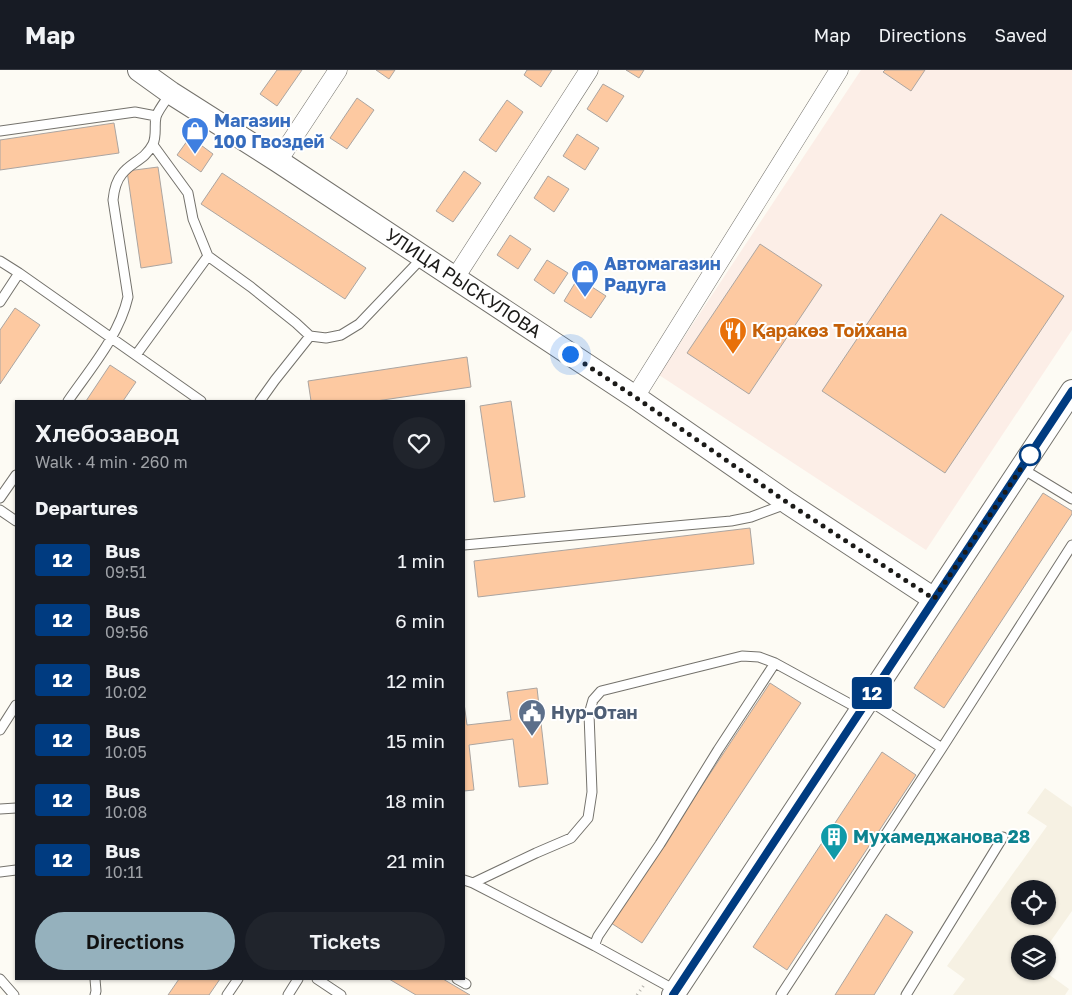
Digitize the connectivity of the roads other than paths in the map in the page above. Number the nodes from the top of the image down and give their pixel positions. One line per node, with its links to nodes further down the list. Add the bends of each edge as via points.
1 (139, 70): 5 (street, УЛИЦА РЫСКУЛОВА)
2 (338, 70): 9 (street)
3 (589, 70): 14 (street)
4 (839, 70): 20 (street)
5 (171, 93): 6 (lane); 9 (street, УЛИЦА РЫСКУЛОВА)
6 (156, 116): 7 (lane, via 135,112); 8 (lane)
7 (0, 131)
8 (153, 145): 10 (lane, via 188,193 193,218); 17 (lane, via 142,159 121,174 115,185 113,200 128,297)
9 (278, 161): 11 (street, УЛИЦА РЫСКУЛОВА)
10 (208, 256): 16 (lane); 18 (lane)
11 (424, 257): 14 (street, УЛИЦА РЫСКУЛОВА); 16 (lane, via 359,324 341,335 326,338)
12 (0, 261): 13 (lane)
13 (19, 273): 15 (lane); 17 (lane)
14 (455, 278): 20 (street, УЛИЦА РЫСКУЛОВА)
15 (0, 302)
16 (310, 336): 23 (lane)
17 (112, 338): 18 (lane); 21 (lane)
18 (136, 355): 22 (lane)
19 (1072, 391): 24 (street)
20 (635, 397): 28 (street, УЛИЦА РЫСКУЛОВА)
21 (69, 400)
22 (200, 400)
23 (261, 400)
24 (1021, 468): 27 (lane); 33 (street)
25 (15, 476): 26 (lane)
26 (0, 498)
27 (1072, 499)
28 (788, 503): 31 (lane, via 731,521); 33 (street, УЛИЦА РЫСКУЛОВА)
29 (0, 510): 30 (lane)
30 (15, 520)
31 (465, 545)
32 (1072, 545): 38 (lane)
33 (934, 599): 35 (street)
34 (775, 663): 35 (lane); 44 (lane, via 759,657 742,656 601,691 593,700 589,714 592,792 588,818 571,838); 45 (lane, via 598,936)
35 (864, 705): 38 (lane); 53 (street)
36 (15, 707): 37 (lane)
37 (0, 730)
38 (942, 748): 59 (lane)
39 (15, 808): 40 (lane)
40 (0, 809)
41 (1004, 837): 60 (lane)
42 (15, 870): 43 (lane)
43 (0, 872)
44 (468, 882): 45 (lane)
45 (595, 946): 53 (lane)
46 (0, 980): 54 (lane)
47 (95, 980): 55 (lane)
48 (237, 980): 56 (lane)
49 (297, 980): 57 (lane)
50 (319, 980): 58 (lane)
51 (459, 980): 52 (lane)
52 (466, 984)
53 (677, 994)
54 (14, 995)
55 (95, 995)
56 (227, 995)
57 (288, 995)
58 (342, 995)
59 (780, 995)
60 (906, 995)

